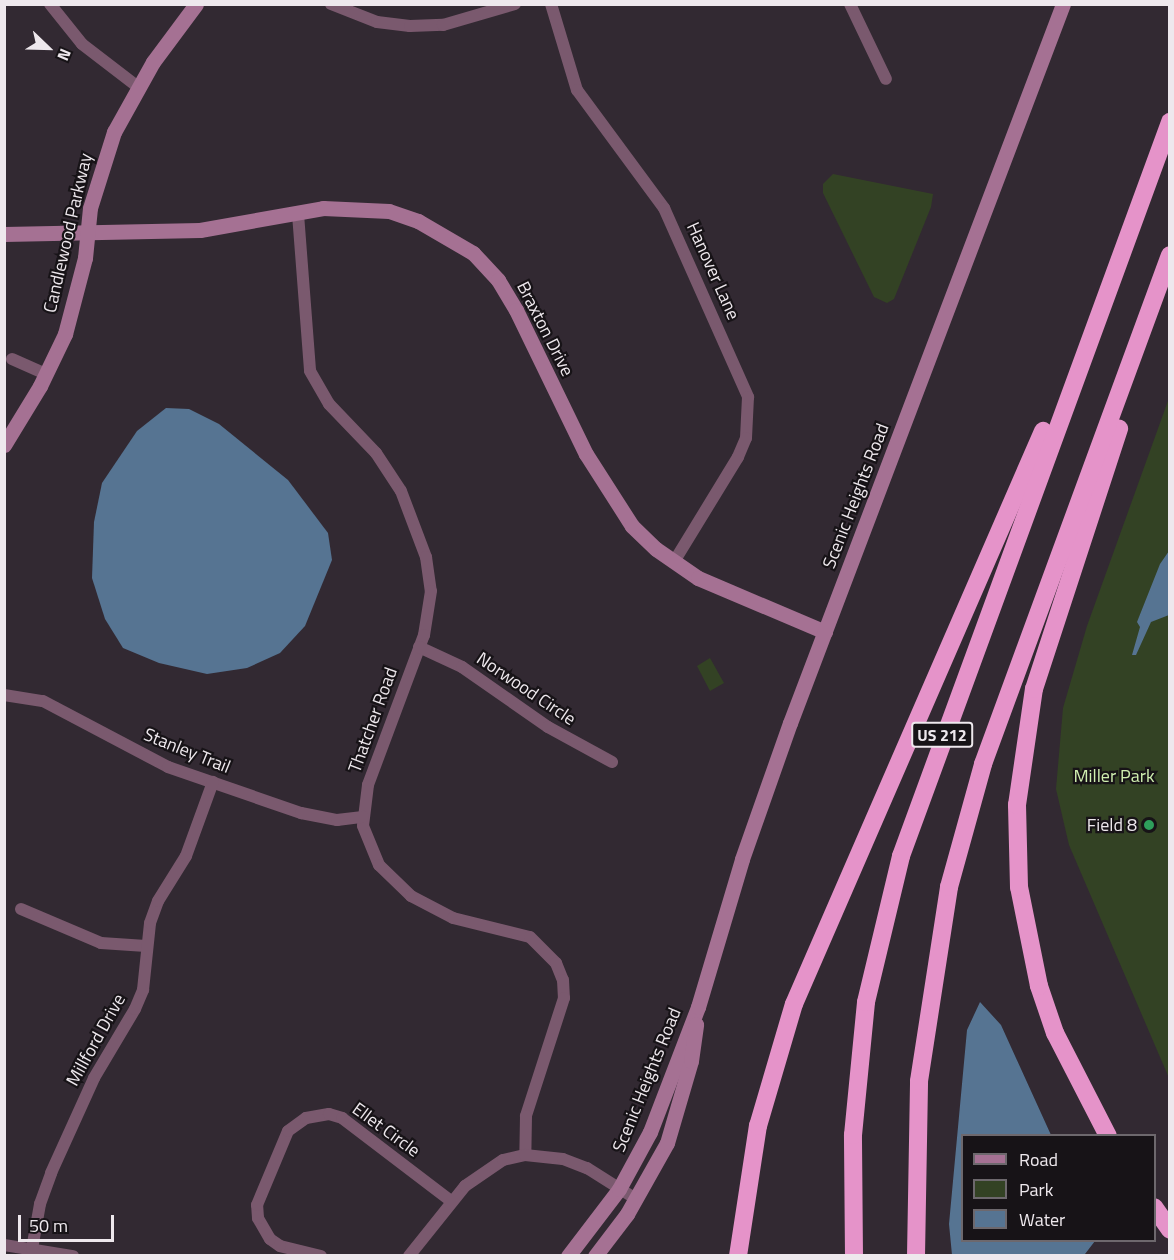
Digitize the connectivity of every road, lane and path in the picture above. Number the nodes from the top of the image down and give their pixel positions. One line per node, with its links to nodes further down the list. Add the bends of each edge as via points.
1 (50, 4): 9 (street, via 82,44)
2 (196, 4): 9 (street, Candlewood Parkway)
3 (331, 4): 4 (street, via 376,22 410,26 443,25)
4 (515, 4)
5 (551, 4): 19 (street, Hanover Lane, via 577,90 664,208 748,397 746,438 738,457)
6 (850, 4): 8 (street)
7 (1063, 4): 20 (street, Scenic Heights Road)
8 (886, 79)
9 (138, 87): 13 (street, Candlewood Parkway, via 100,169)
10 (1170, 122): 14 (highway, US 212)
11 (298, 214): 13 (street, Braxton Drive, via 200,230); 19 (street, Braxton Drive, via 323,208 388,211 418,221 473,253 498,280 516,310 612,500 632,526); 21 (street, Thatcher Road, via 310,371 329,404 390,471 411,513 426,557 430,608)
12 (4, 234): 13 (street, Braxton Drive)
13 (87, 234): 17 (street, Candlewood Parkway, via 85,258 65,334)
14 (1127, 237): 43 (highway, via 794,1004 758,1126); 44 (highway, US 212, via 901,856 866,1002 854,1135)
15 (1170, 257): 29 (highway, via 1152,334 1034,689 1017,805 1019,887 1039,986 1055,1033); 45 (highway, US 212, via 983,764 949,887 918,1082)
16 (12, 358): 17 (street)
17 (46, 374): 18 (street, Candlewood Parkway)
18 (4, 445)
19 (674, 562): 20 (street, Braxton Drive, via 715,587)
20 (825, 632): 28 (street, Scenic Heights Road, via 775,762)
21 (419, 647): 23 (street, Norwood Circle, via 462,667 549,727); 25 (street, Thatcher Road, via 368,785)
22 (4, 695): 24 (street, Stanley Trail, via 43,701 142,754)
23 (612, 762)
24 (213, 782): 25 (street, Stanley Trail, via 318,818); 27 (street, Millford Drive, via 186,856 158,901)
25 (363, 817): 30 (street, Thatcher Road, via 369,847 379,865 411,896 453,918 530,937 556,963 563,980 564,998 526,1116)
26 (21, 909): 27 (street, via 101,943)
27 (146, 946): 37 (street, Millford Drive, via 139,1000 94,1078 51,1173 40,1204)
28 (698, 1007): 31 (street, Scenic Heights Road, via 650,1132); 32 (street, Scenic Heights Road, via 691,1061 667,1143)
29 (1106, 1134)
30 (525, 1155): 31 (street, via 563,1159); 33 (street, via 483,1170)
31 (619, 1189): 32 (street); 41 (street, Scenic Heights Road)
32 (636, 1199): 42 (street, Scenic Heights Road)
33 (451, 1201): 39 (street, Ellet Circle, via 342,1118 329,1114 306,1118 288,1131 257,1204 258,1218 270,1239 280,1246); 40 (street)
34 (1156, 1209): 35 (highway)
35 (1170, 1230)
36 (4, 1245): 37 (street)
37 (32, 1249): 38 (street)
38 (73, 1256)
39 (321, 1256)
40 (409, 1256)
41 (568, 1256)
42 (595, 1256)
43 (738, 1256)
44 (854, 1256)
45 (916, 1256)

